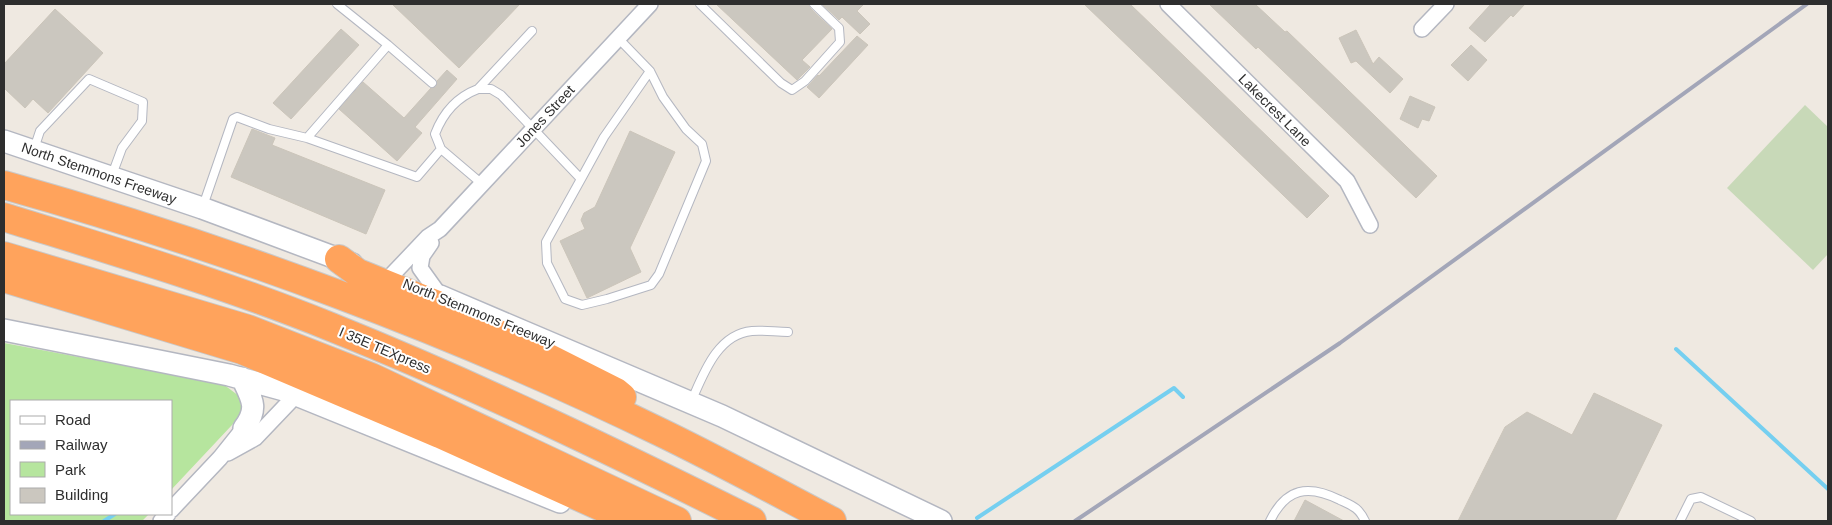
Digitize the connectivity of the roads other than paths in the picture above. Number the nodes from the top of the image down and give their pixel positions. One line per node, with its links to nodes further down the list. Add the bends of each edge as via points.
1 (337, 4): 10 (lane)
2 (650, 4): 9 (street, Jones Street)
3 (814, 4): 6 (lane, via 839,28 840,42 805,81 792,90 781,83)
4 (1168, 4): 25 (street, Lakecrest Lane, via 1346,181)
5 (1446, 4): 7 (street)
6 (704, 5)
7 (1422, 29)
8 (532, 31): 13 (lane)
9 (618, 38): 11 (lane); 14 (street, Jones Street)
10 (388, 44): 12 (lane); 15 (lane)
11 (650, 71): 20 (lane, via 604,137); 20 (lane, via 663,97 686,129 702,144 706,161 659,274 651,285 582,306 565,299 547,263 546,242)
12 (432, 83)
13 (478, 89): 14 (lane, via 491,89 501,95); 17 (lane, via 458,100 440,122 435,134)
14 (534, 127): 20 (lane); 21 (street, Jones Street)
15 (307, 138): 17 (lane, via 418,177); 23 (lane, via 269,129 241,117 233,119)
16 (4, 141): 18 (main road, North Stemmons Freeway)
17 (441, 149): 21 (lane)
18 (34, 151): 19 (main road, North Stemmons Freeway); 19 (lane, via 40,130 88,79 143,102 142,121 122,148)
19 (112, 177): 23 (main road, North Stemmons Freeway)
20 (581, 179)
21 (481, 183): 26 (street, Jones Street)
22 (4, 185): 40 (highway, via 183,240 322,289 497,358)
23 (202, 208): 29 (main road, North Stemmons Freeway)
24 (4, 217): 46 (highway, I 35E TEXpress, via 143,260 330,326 595,443)
25 (1370, 226)
26 (440, 229): 30 (street, Jones Street, via 428,237); 32 (street, Jones Street, via 422,256 420,268)
27 (4, 237): 33 (highway, via 174,290)
28 (4, 256): 33 (highway)
29 (339, 259): 30 (main road, North Stemmons Freeway); 40 (highway, via 358,273 511,339 616,392)
30 (390, 277): 32 (main road, North Stemmons Freeway)
31 (4, 278): 44 (highway, via 242,350)
32 (440, 296): 38 (main road, North Stemmons Freeway)
33 (248, 329): 45 (highway, via 371,377)
34 (4, 330): 36 (main road)
35 (788, 332): 38 (lane, via 750,331 730,340 711,356)
36 (242, 378): 37 (main road); 39 (main road, via 253,405 253,417)
37 (296, 395): 41 (street, via 255,438); 43 (main road)
38 (690, 402): 48 (main road, North Stemmons Freeway, via 785,444)
39 (244, 428): 41 (street)
40 (661, 432): 47 (highway)
41 (220, 458): 42 (street)
42 (172, 509)
43 (606, 521)
44 (633, 521)
45 (677, 521)
46 (752, 521)
47 (832, 521)
48 (941, 521)
49 (1270, 521): 50 (lane, via 1278,504 1302,490 1323,492 1359,509)
50 (1366, 521)
51 (1680, 521): 52 (lane, via 1691,500 1701,497)
52 (1751, 521)

